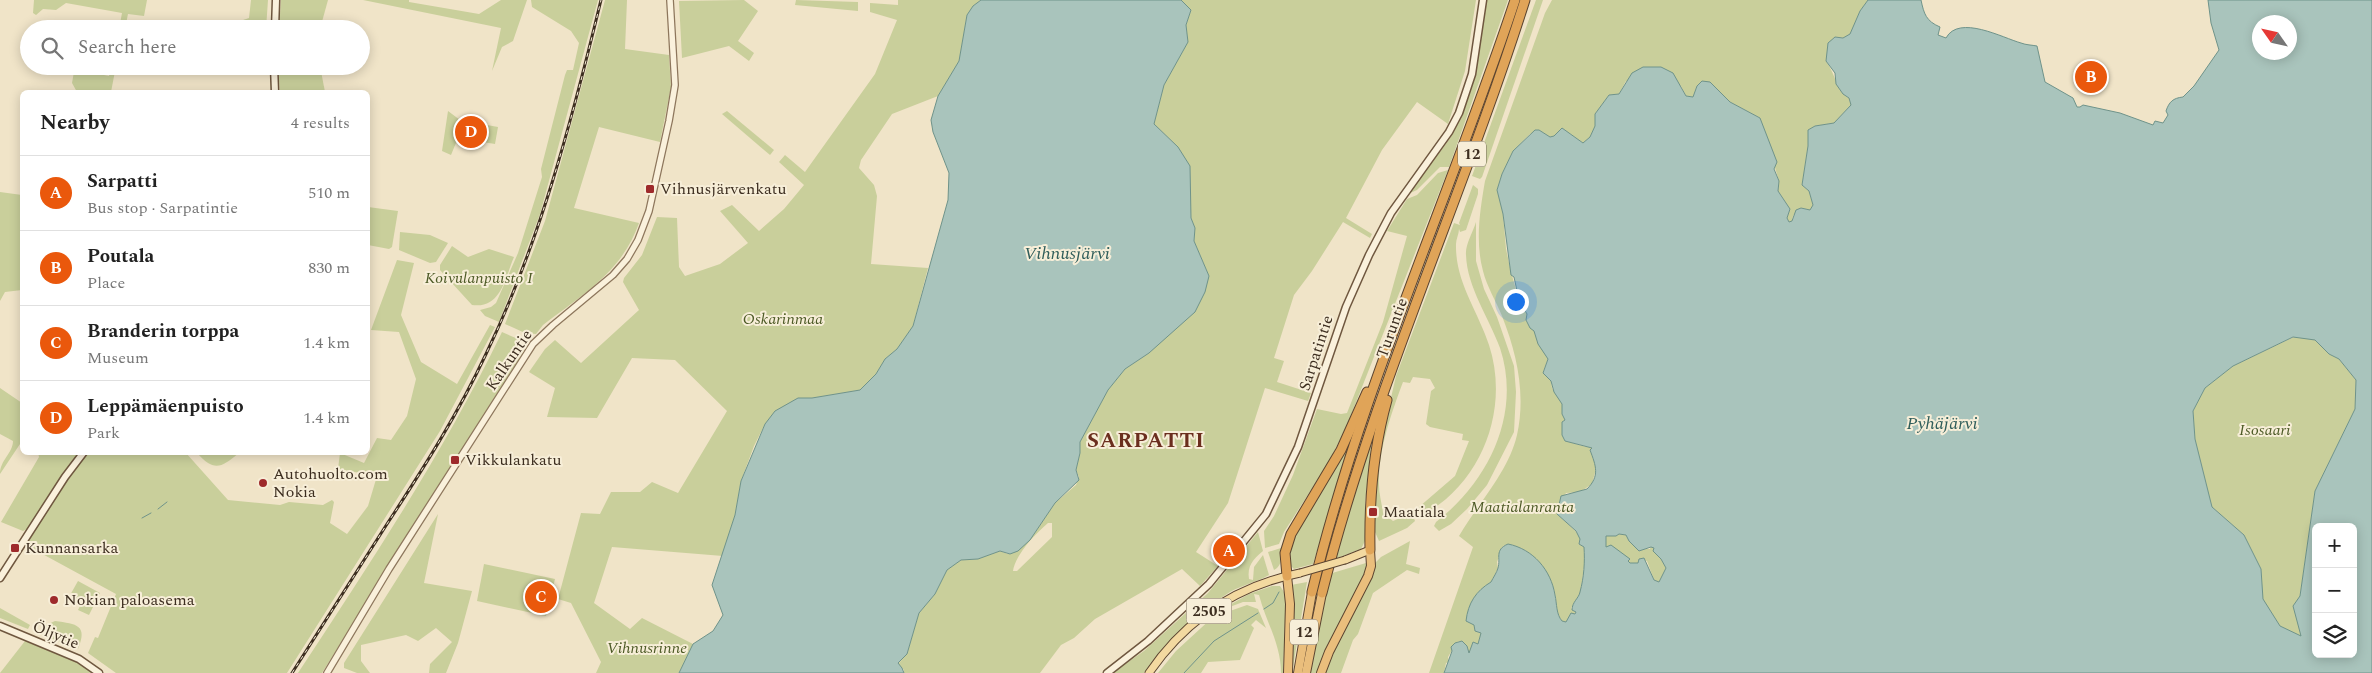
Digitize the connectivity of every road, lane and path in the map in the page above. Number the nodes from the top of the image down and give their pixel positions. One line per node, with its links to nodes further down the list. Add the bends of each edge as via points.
1 (276, 0): 6 (main road)
2 (670, 0): 19 (street, Kalkuntie, via 675,85 649,211 634,248 613,276 533,344)
3 (1483, 0): 20 (main road, Sarpatintie, via 1472,74 1459,114 1391,212 1369,255 1345,308 1298,447 1276,496 1263,519 1209,584 1155,635)
4 (1515, 0): 10 (highway, Turuntie / 12)
5 (1525, 0): 9 (highway, Turuntie / 12)
6 (275, 20)
7 (275, 75): 8 (main road)
8 (276, 90)
9 (1416, 306): 12 (highway, via 1375,451 1370,497); 16 (highway, Turuntie / 12, via 1366,442 1336,536)
10 (1392, 340): 13 (highway, via 1341,450 1291,534 1285,553); 15 (highway, Turuntie / 12, via 1339,491)
11 (82, 455): 14 (main road)
12 (1370, 550): 13 (main road, 2505, bridge); 25 (highway, via 1370,571)
13 (1287, 576): 21 (main road, 2505, via 1241,591 1222,602 1174,643); 22 (highway, via 1290,604)
14 (0, 578)
15 (1312, 592): 23 (highway, Turuntie / 12)
16 (1322, 593): 24 (highway, Turuntie / 12)
17 (0, 626): 18 (main road, Öljytie, via 79,659)
18 (100, 673)
19 (327, 673)
20 (1107, 673)
21 (1149, 673)
22 (1288, 673)
23 (1298, 673)
24 (1306, 673)
25 (1321, 673)

